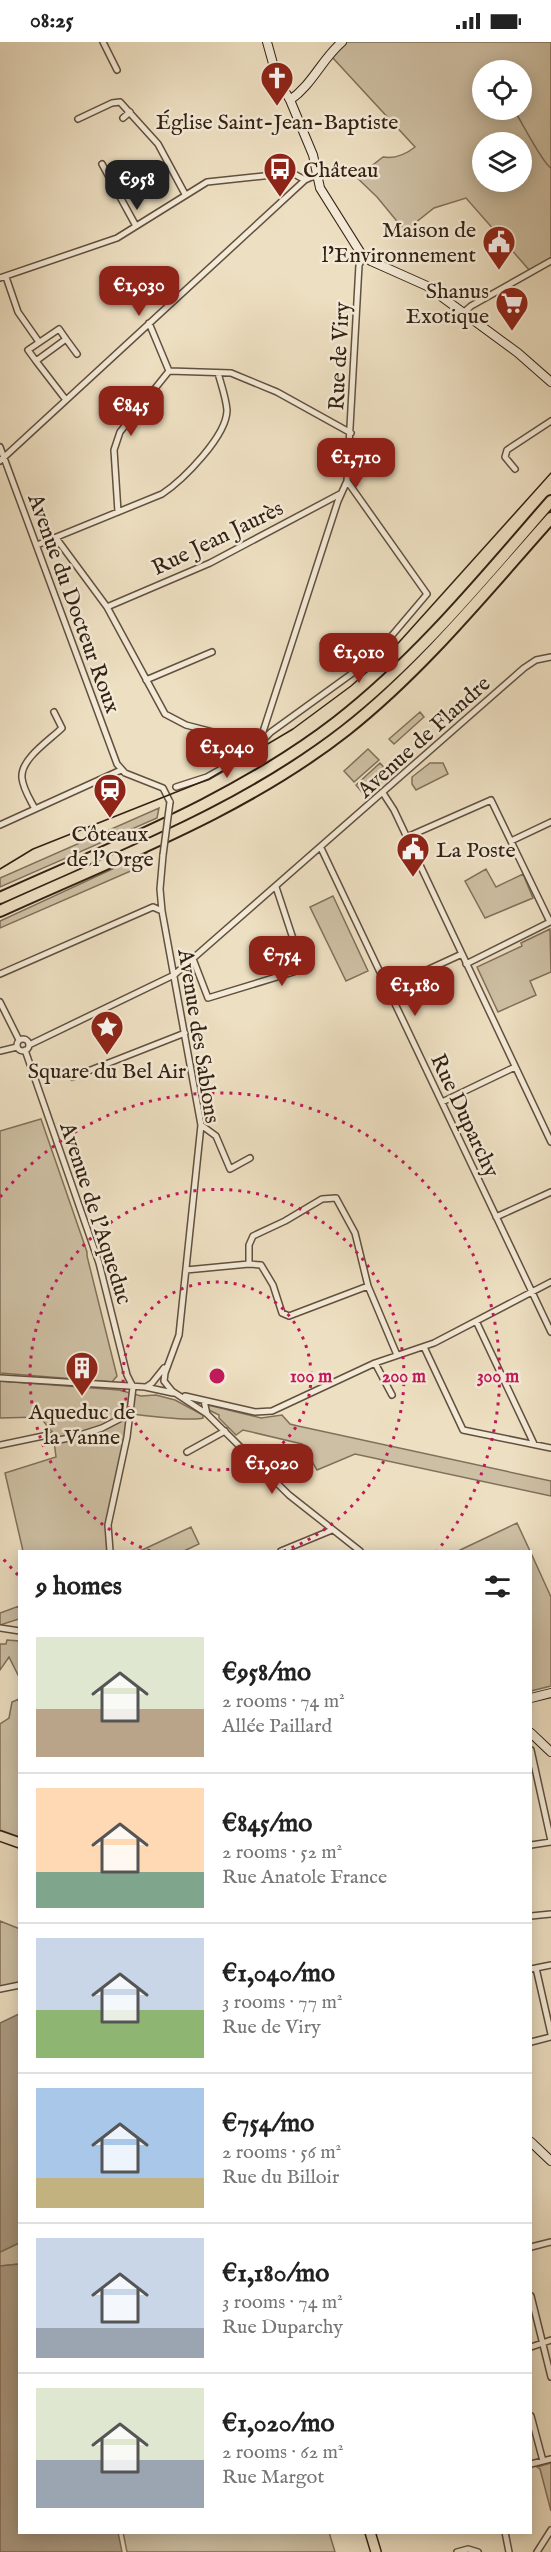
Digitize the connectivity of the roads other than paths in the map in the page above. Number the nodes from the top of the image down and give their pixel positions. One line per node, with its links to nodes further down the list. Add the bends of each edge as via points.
1 (103, 42): 4 (street)
2 (267, 42): 5 (main road, via 276,78)
3 (342, 42): 5 (main road)
4 (117, 70)
5 (290, 100): 10 (main road, via 313,155)
6 (130, 112): 7 (street); 8 (street, via 116,102); 12 (street, via 158,144)
7 (123, 118)
8 (78, 119)
9 (102, 164): 13 (street)
10 (316, 175): 11 (street); 14 (main road, via 325,199)
11 (304, 180): 12 (street, via 296,175 278,174 207,182); 18 (street)
12 (185, 194): 13 (street)
13 (136, 226): 16 (street, via 110,241)
14 (364, 256): 17 (main road, via 418,281); 28 (street, Rue de Viry, via 359,265)
15 (551, 261): 17 (street)
16 (3, 278): 20 (street, via 18,312)
17 (463, 313): 25 (main road)
18 (149, 323): 23 (street); 26 (street)
19 (66, 339): 20 (street, via 59,329); 21 (street); 22 (street)
20 (39, 342): 22 (street, via 28,350)
21 (77, 354)
22 (36, 361): 26 (street)
23 (169, 371): 24 (street); 35 (street, via 120,432 114,450)
24 (218, 373): 28 (street, via 231,373 277,392); 35 (street, via 227,410 223,429 178,483)
25 (551, 382)
26 (66, 400): 30 (street)
27 (551, 421): 31 (street, via 507,450 505,457)
28 (351, 433): 32 (street, Rue de Viry)
29 (0, 447): 30 (street, Avenue du Docteur Roux)
30 (2, 459): 38 (street, Avenue du Docteur Roux)
31 (515, 469)
32 (347, 481): 33 (street, Rue de Viry); 44 (street, via 427,594 372,660)
33 (340, 494): 39 (street, Rue Jean Jaurès, via 210,563); 44 (street, Rue de Viry)
34 (551, 501): 55 (highway, via 403,664 310,742 224,795)
35 (118, 512): 37 (street)
36 (551, 519): 56 (highway, via 406,677 316,752 211,814)
37 (56, 538): 38 (street); 39 (street)
38 (38, 545): 45 (street, Avenue du Docteur Roux)
39 (107, 607): 42 (street)
40 (212, 652): 42 (street)
41 (551, 657): 47 (street, Avenue de Flandre, via 524,668)
42 (146, 680): 44 (street, via 160,708 172,719)
43 (54, 712): 48 (street, via 62,728 27,761 22,773)
44 (260, 744): 46 (street, via 207,777)
45 (121, 770): 48 (street); 57 (street, Avenue des Sablons, bridge, via 158,784 170,802 160,889)
46 (176, 788)
47 (383, 794): 51 (street); 53 (street, Avenue de Flandre)
48 (35, 809): 50 (street)
49 (551, 822): 52 (street)
50 (0, 825)
51 (407, 837): 52 (street, via 491,800); 59 (street)
52 (511, 841): 58 (street)
53 (321, 848): 54 (street, Avenue de Flandre); 64 (street, Rue Duparchy)
54 (276, 887): 60 (street, Avenue de Flandre); 60 (street, via 303,969 208,998)
55 (0, 898)
56 (0, 911)
57 (162, 911): 62 (street, via 153,907); 63 (street, Avenue des Sablons)
58 (550, 922): 61 (street)
59 (462, 954): 61 (street); 64 (street)
60 (193, 959): 63 (street, Avenue de Flandre)
61 (466, 964): 71 (street)
62 (0, 974)
63 (174, 975): 66 (street, Avenue des Sablons); 69 (street, Avenue de Flandre)
64 (388, 988): 73 (street, Rue Duparchy)
65 (0, 1002): 67 (street)
66 (185, 1033): 72 (street); 74 (street, Avenue des Sablons)
67 (19, 1040): 68 (street); 69 (street, via 25,1039)
68 (17, 1047): 69 (street); 70 (street)
69 (27, 1048): 92 (street, Avenue de l'Aqueduc, via 99,1263)
70 (0, 1051)
71 (515, 1067): 73 (street); 75 (street)
72 (73, 1077)
73 (442, 1102): 78 (street, Rue Duparchy)
74 (201, 1125): 76 (street, via 216,1136 230,1168); 80 (street, Avenue des Sablons)
75 (551, 1142)
76 (250, 1158)
77 (551, 1192): 78 (street)
78 (496, 1217): 83 (street, Rue Duparchy)
79 (249, 1264): 80 (street); 82 (street, via 264,1267 280,1310 289,1316); 82 (street, via 253,1236 330,1197 336,1198 355,1233)
80 (186, 1270): 88 (street, Avenue des Sablons, via 179,1335)
81 (551, 1282): 83 (street)
82 (368, 1286): 87 (street)
83 (532, 1291): 84 (street); 85 (street, Rue Duparchy)
84 (476, 1321): 86 (street); 101 (street)
85 (551, 1332)
86 (424, 1347): 87 (street); 101 (street, via 463,1430)
87 (397, 1355): 89 (street)
88 (171, 1357): 91 (street, Avenue des Sablons); 93 (street, Avenue des Sablons, via 157,1379)
89 (375, 1363): 96 (street); 97 (street, via 272,1411 255,1412)
90 (0, 1378): 92 (street)
91 (164, 1381): 94 (street, Avenue des Sablons); 95 (street)
92 (133, 1387): 93 (street); 98 (street)
93 (145, 1387): 94 (street)
94 (157, 1389): 95 (street)
95 (179, 1395): 97 (street); 99 (street)
96 (392, 1395)
97 (204, 1401): 99 (street)
98 (129, 1414): 102 (street, via 74,1437 59,1440 48,1435); 106 (street, via 108,1524)
99 (207, 1414): 100 (street)
100 (225, 1431): 104 (street); 105 (street, via 289,1495)
101 (534, 1444): 103 (street)
102 (0, 1445)
103 (551, 1448)
104 (187, 1452)
105 (332, 1530): 107 (street); 108 (street)
106 (110, 1550)
107 (283, 1550)
108 (359, 1550)
109 (0, 1628): 110 (street)
110 (18, 1631)
111 (551, 1693): 112 (main road)
112 (532, 1698)
113 (533, 1738): 114 (main road)
114 (551, 1752)
115 (532, 1755): 118 (street)
116 (0, 1836): 117 (main road)
117 (18, 1842)
118 (551, 1842): 119 (street)
119 (532, 1845)
120 (551, 1914): 121 (street)
121 (532, 1916)
122 (551, 1965): 123 (street)
123 (533, 1969): 126 (street)
124 (18, 1985): 125 (street)
125 (0, 1989)
126 (551, 2035): 127 (street)
127 (532, 2042)
128 (535, 2151): 129 (main road)
129 (551, 2161)
130 (551, 2242): 131 (street)
131 (532, 2247)
132 (532, 2300): 134 (street)
133 (551, 2340): 134 (street)
134 (542, 2342): 135 (street); 136 (street)
135 (532, 2347)
136 (551, 2378)
137 (532, 2420): 139 (street)
138 (551, 2459): 139 (street)
139 (543, 2461): 140 (street)
140 (532, 2464)
141 (551, 2530): 148 (street)
142 (371, 2534): 144 (main road)
143 (505, 2534): 147 (street)
144 (376, 2552)
145 (458, 2552): 146 (street)
146 (478, 2552)
147 (509, 2552)
148 (537, 2552)

